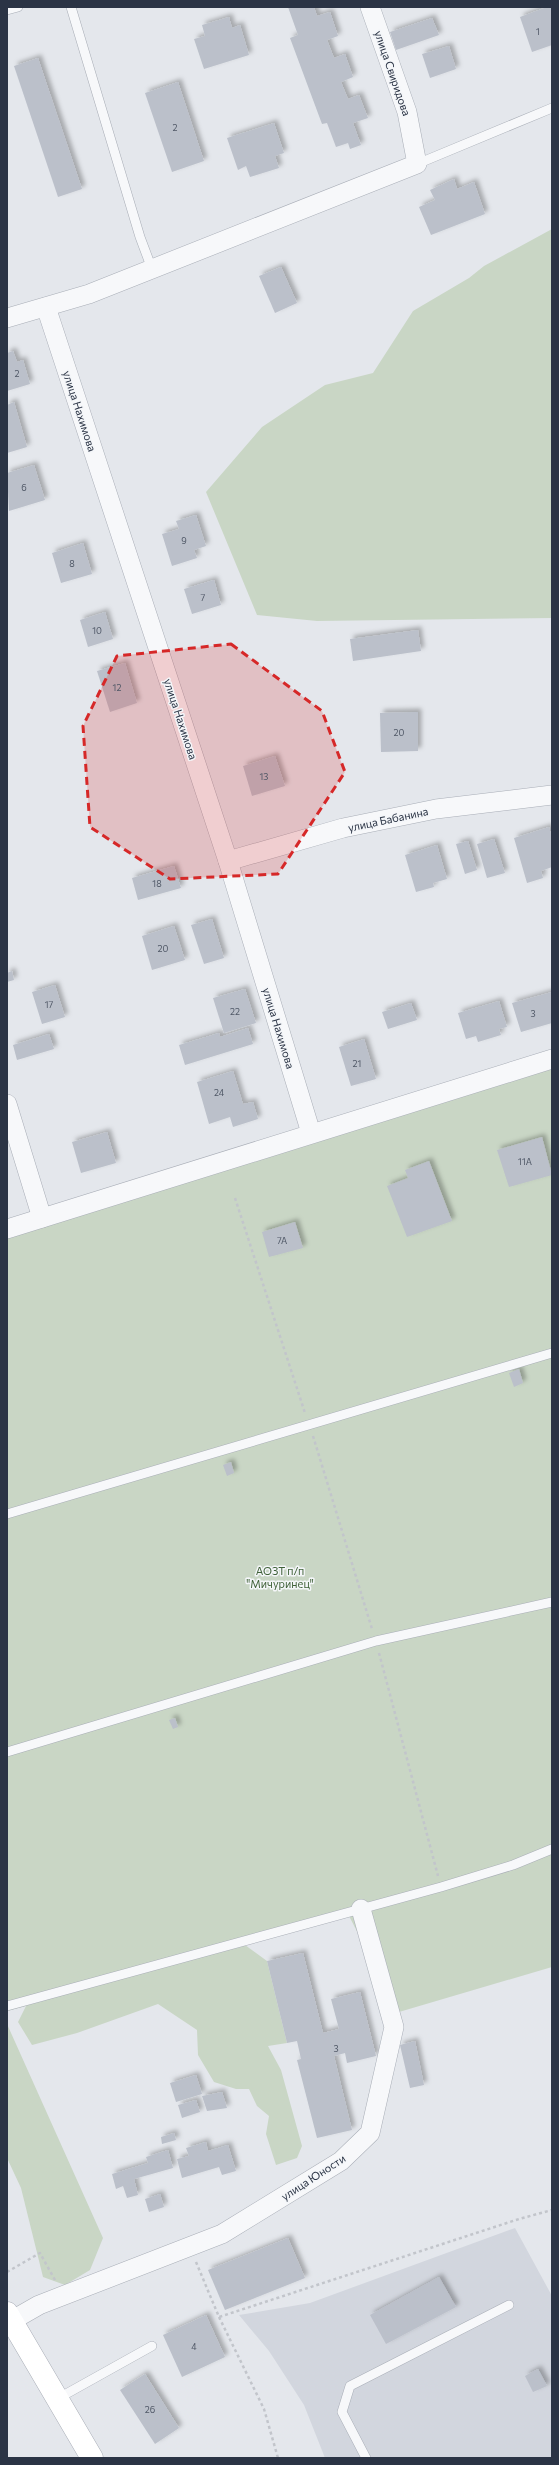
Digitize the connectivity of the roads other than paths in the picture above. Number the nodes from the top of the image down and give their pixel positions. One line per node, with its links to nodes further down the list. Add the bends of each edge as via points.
1 (18, 7): 4 (lane)
2 (71, 7): 7 (lane, via 140,237)
3 (370, 7): 6 (street, улица Свиридова, via 407,112)
4 (7, 10)
5 (552, 108): 6 (lane)
6 (417, 164): 7 (street)
7 (152, 269): 8 (street, via 89,294)
8 (46, 307): 9 (street); 11 (street, улица Нахимова)
9 (7, 318)
10 (552, 795): 11 (street, улица Бабанина, via 428,811 344,828)
11 (228, 861): 14 (street, улица Нахимова)
12 (552, 1059): 14 (street)
13 (7, 1104): 15 (street)
14 (311, 1133): 15 (street)
15 (42, 1218): 16 (street)
16 (7, 1229)
17 (552, 1353): 18 (lane)
18 (7, 1514)
19 (552, 1602): 20 (lane, via 376,1641)
20 (7, 1752)
21 (552, 1849): 22 (lane, via 513,1865)
22 (361, 1909): 23 (lane); 25 (street, улица Юности, via 394,2027 370,2133 341,2161 222,2234)
23 (7, 2006)
24 (509, 2305): 29 (lane, via 350,2386 342,2412)
25 (9, 2317): 27 (main road)
26 (152, 2346): 27 (lane)
27 (58, 2399): 28 (main road)
28 (92, 2458)
29 (366, 2458)

